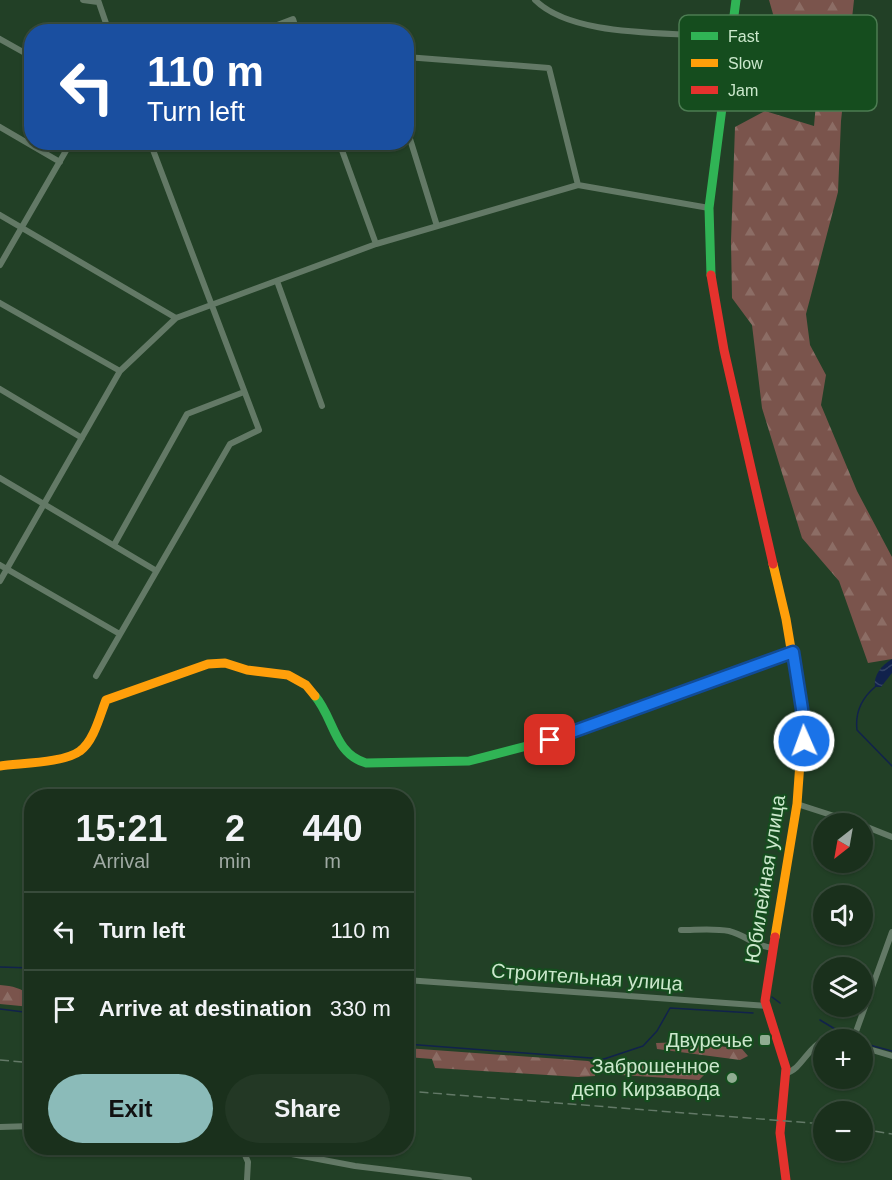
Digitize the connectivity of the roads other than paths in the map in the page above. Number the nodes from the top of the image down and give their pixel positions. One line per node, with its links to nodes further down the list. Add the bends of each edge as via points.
1 (83, 0): 4 (street)
2 (535, 0): 9 (street, via 544,9 590,26)
3 (736, 0): 5 (main road, Юбилейная улица)
4 (98, 1): 6 (street)
5 (734, 15)
6 (106, 24)
7 (280, 24): 8 (street, via 293,19)
8 (295, 24)
9 (679, 34)
10 (0, 39): 11 (street)
11 (24, 52)
12 (414, 58): 22 (street, via 549,68)
13 (721, 111): 23 (main road, Юбилейная улица)
14 (0, 128): 15 (street)
15 (24, 142)
16 (39, 150): 21 (street)
17 (67, 150): 21 (street)
18 (153, 150): 31 (street)
19 (342, 150): 27 (street)
20 (413, 150): 25 (street)
21 (60, 162): 26 (street)
22 (578, 185): 23 (street); 25 (street)
23 (709, 208): 46 (main road, Юбилейная улица, via 708,238 716,309)
24 (0, 215): 26 (street)
25 (437, 226): 27 (street)
26 (22, 228): 28 (street); 32 (street)
27 (376, 243): 29 (street)
28 (0, 265)
29 (277, 281): 31 (street); 36 (street)
30 (0, 303): 33 (street)
31 (211, 307): 32 (street); 35 (street)
32 (176, 318): 33 (street)
33 (120, 371): 37 (street)
34 (0, 389): 37 (street)
35 (244, 392): 40 (street, via 187,414); 43 (street, via 259,430 230,444)
36 (322, 406)
37 (82, 438): 39 (street)
38 (0, 478): 39 (street)
39 (44, 504): 40 (street); 42 (street)
40 (114, 545): 43 (street)
41 (0, 565): 42 (street)
42 (7, 569): 44 (street); 45 (street)
43 (155, 570): 45 (street)
44 (0, 580)
45 (118, 633): 47 (street)
46 (793, 652): 48 (main road, via 550,740 469,761 419,764 355,760 342,747 320,701 306,685 288,675 216,662 106,700 86,744 71,756); 49 (main road, Юбилейная улица, via 803,721)
47 (96, 676)
48 (0, 766)
49 (797, 804): 50 (street); 55 (main road, Юбилейная улица)
50 (826, 813)
51 (873, 829): 52 (street)
52 (892, 837)
53 (681, 930): 55 (street, via 727,931 744,936 755,946)
54 (892, 932): 58 (street)
55 (773, 948): 57 (main road, Юбилейная улица)
56 (414, 981): 57 (street, Строительная улица)
57 (766, 1006): 62 (main road, Юбилейная улица)
58 (857, 1029)
59 (813, 1047): 62 (street, via 792,1072)
60 (873, 1050): 61 (street)
61 (892, 1056)
62 (786, 1073): 69 (main road, Юбилейная улица, via 780,1133)
63 (24, 1126): 64 (street)
64 (0, 1127)
65 (245, 1155): 67 (street)
66 (297, 1155): 68 (street)
67 (247, 1180)
68 (469, 1180)
69 (786, 1180)

